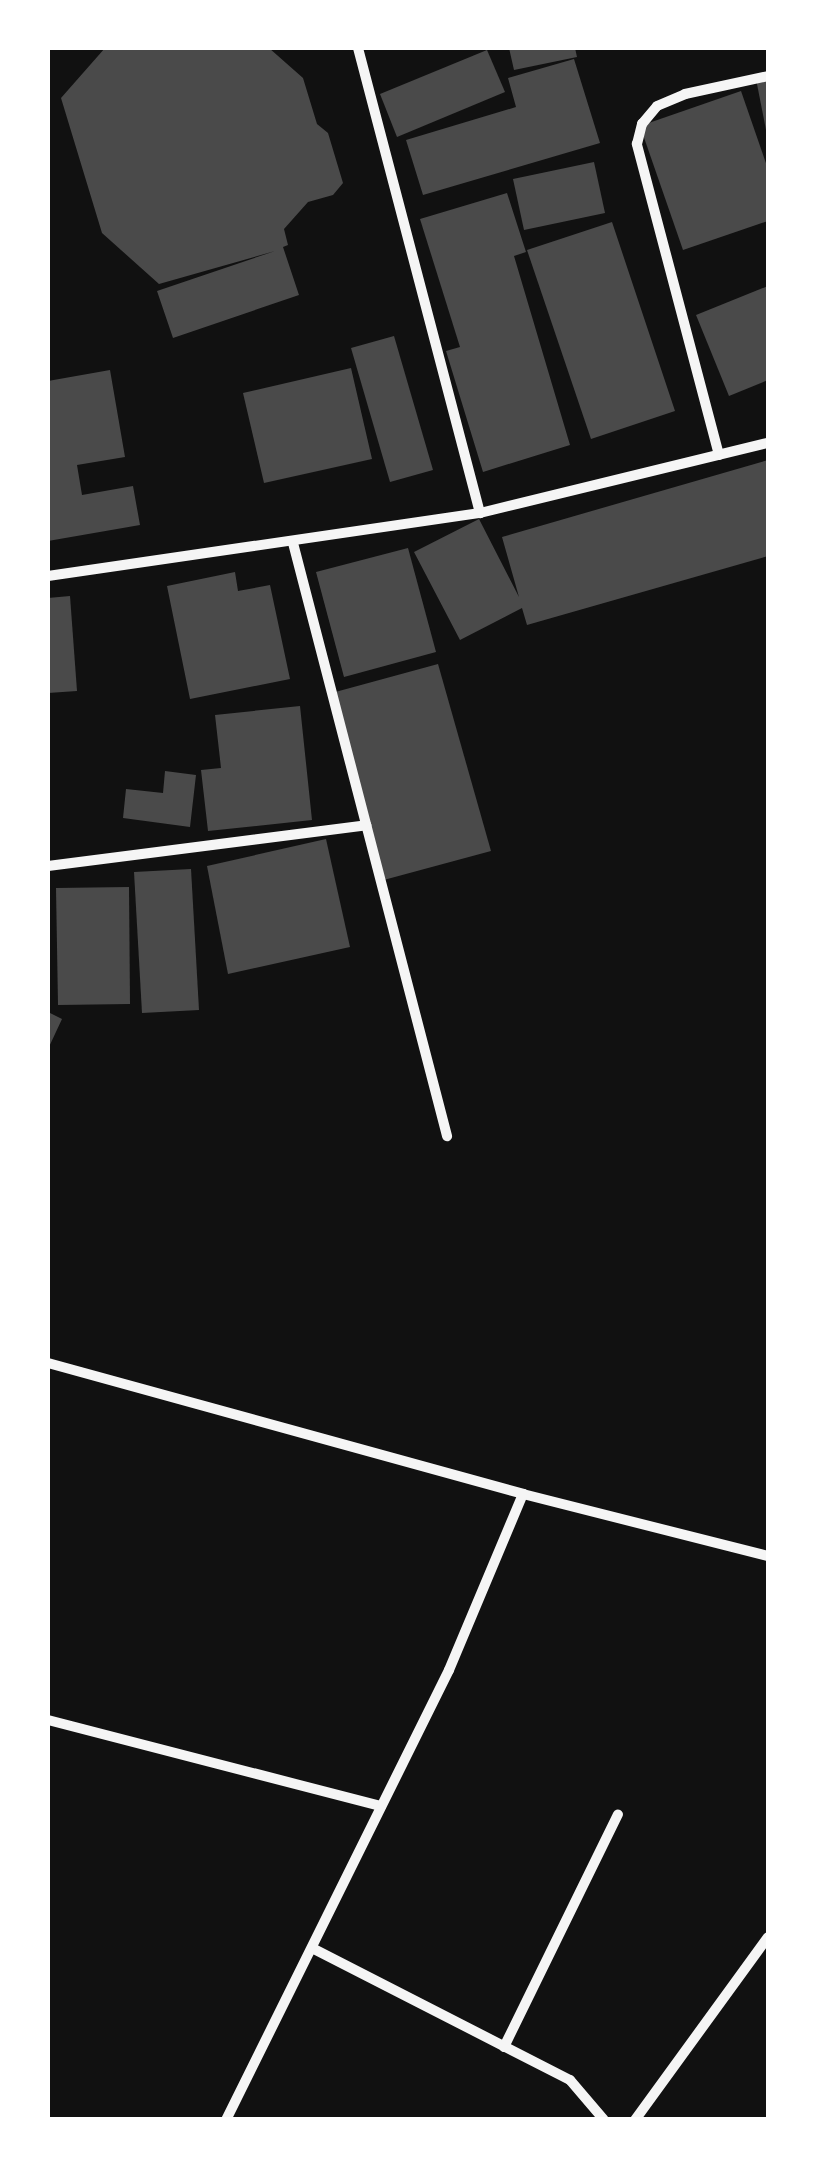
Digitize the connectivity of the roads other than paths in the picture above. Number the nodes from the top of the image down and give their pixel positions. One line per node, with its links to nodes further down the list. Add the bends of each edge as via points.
1 (358, 48): 5 (street)
2 (768, 76): 4 (street, via 658,106 642,124 637,144)
3 (768, 443): 4 (street)
4 (719, 455): 5 (street)
5 (480, 513): 6 (street)
6 (293, 544): 7 (street); 8 (street)
7 (48, 576)
8 (366, 825): 9 (street); 10 (street)
9 (48, 866)
10 (446, 1136)
11 (48, 1363): 12 (street)
12 (523, 1494): 13 (street); 16 (street, via 449,1670)
13 (768, 1556)
14 (50, 1721): 15 (street); 16 (street)
15 (48, 1736)
16 (381, 1806): 19 (street)
17 (618, 1814): 20 (street)
18 (768, 1936): 23 (street)
19 (312, 1948): 20 (street); 21 (street)
20 (504, 2047): 22 (street, via 570,2080)
21 (226, 2120)
22 (604, 2120)
23 (635, 2120)

